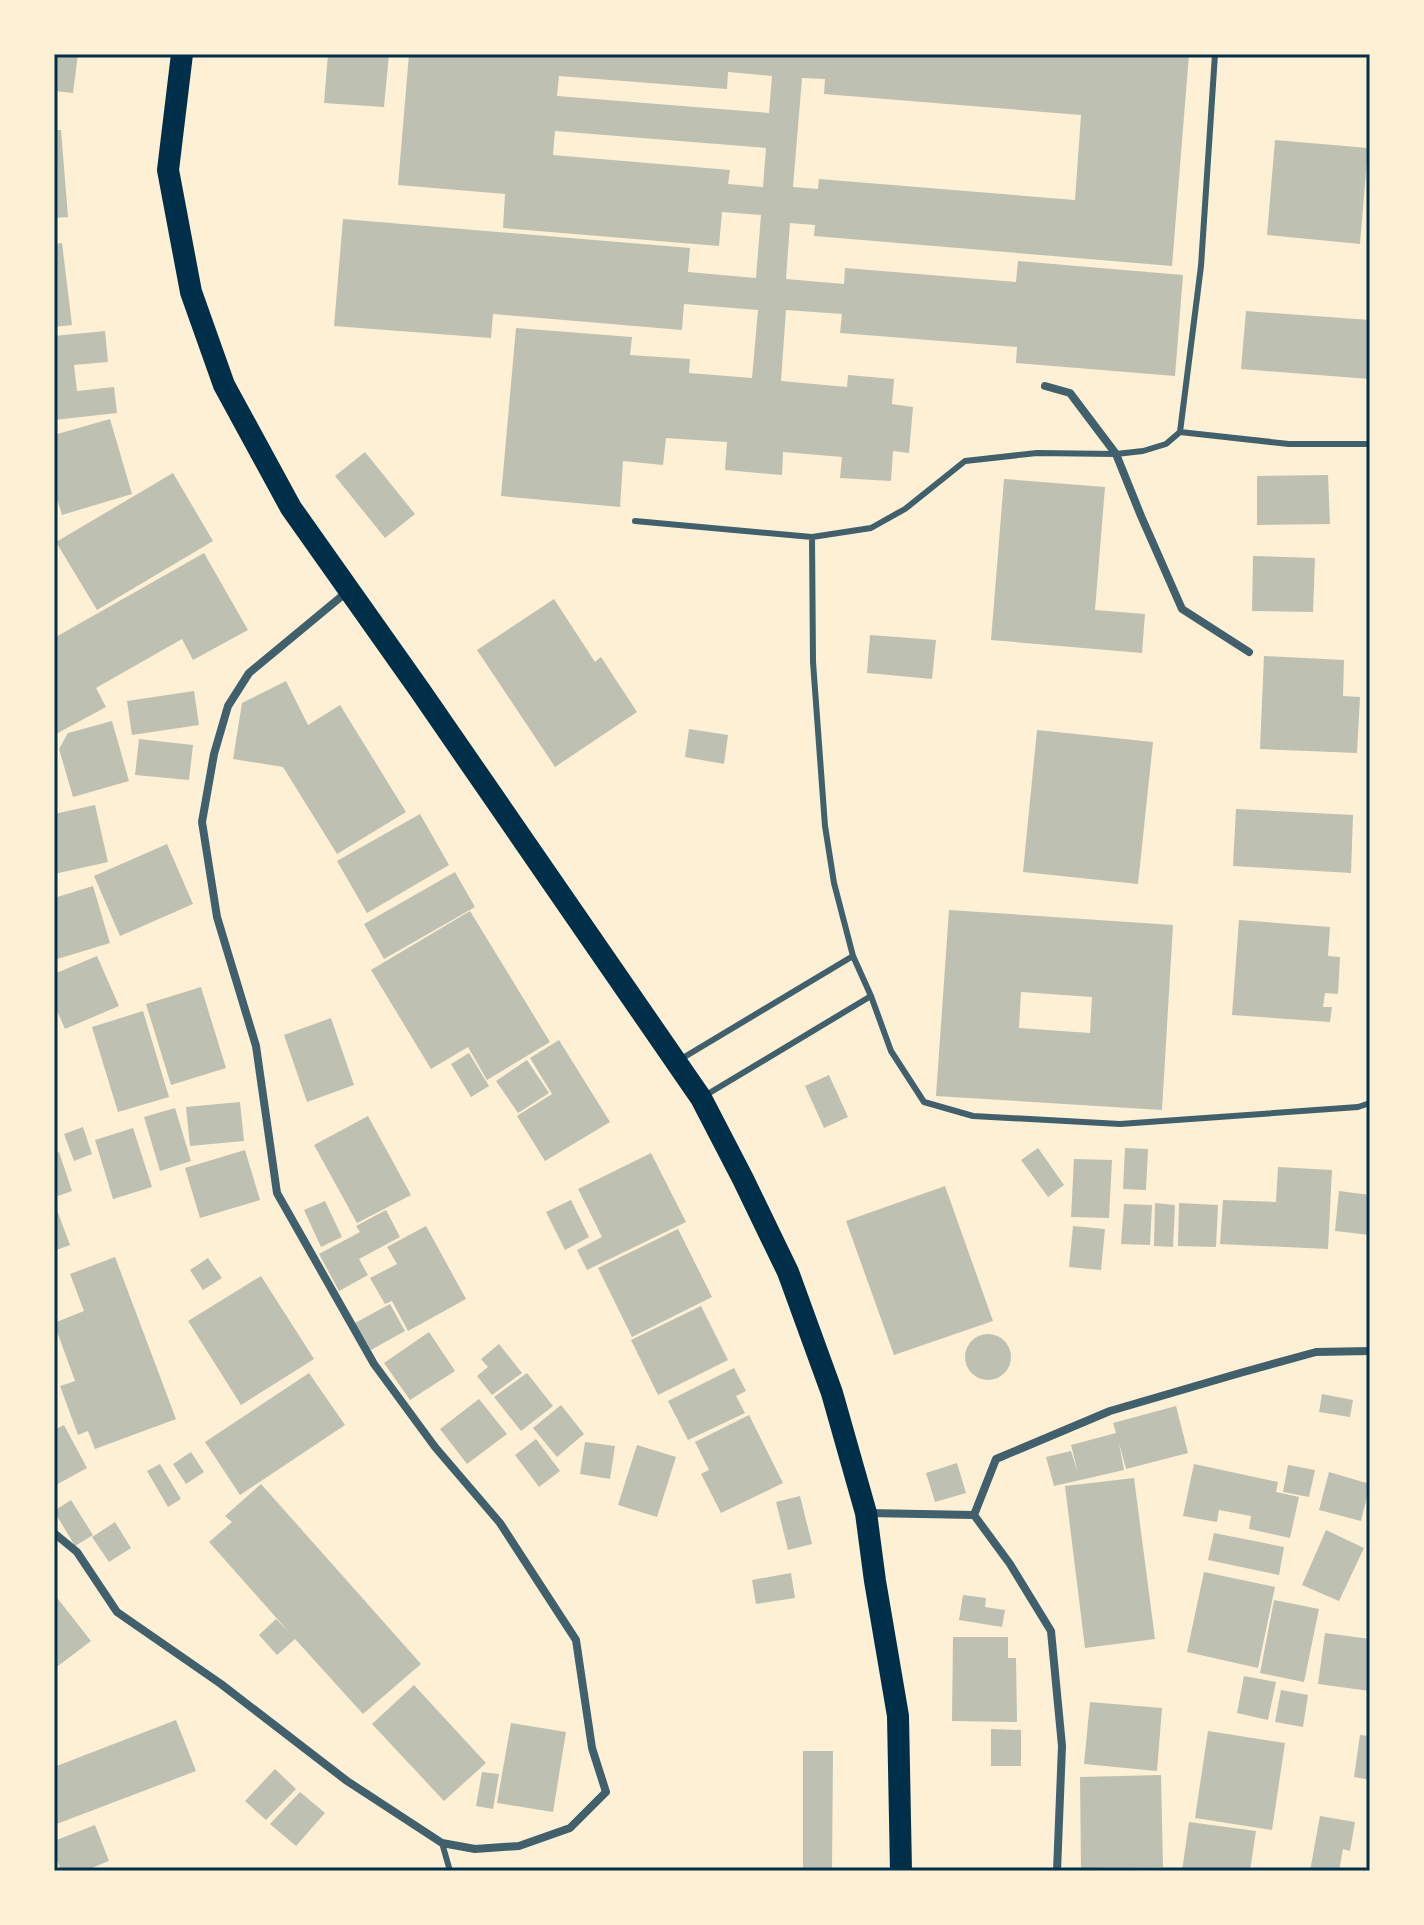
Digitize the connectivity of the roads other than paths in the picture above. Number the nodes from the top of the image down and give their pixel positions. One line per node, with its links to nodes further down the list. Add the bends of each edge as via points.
1 (182, 54): 9 (highway, via 168,170 191,292 224,385 291,508)
2 (1215, 54): 4 (lane, via 1201,266)
3 (1045, 386): 6 (street, via 1070,393)
4 (1180, 432): 5 (lane, via 1289,444); 6 (lane, via 1166,444)
5 (1370, 444)
6 (1116, 454): 8 (lane, via 1037,453 965,461 905,509 871,528); 10 (street, via 1182,609)
7 (635, 521): 8 (lane)
8 (812, 537): 11 (lane, via 813,662 825,826)
9 (350, 590): 13 (highway); 20 (street, via 249,673 228,706 202,822 217,917 256,1046 277,1193 374,1364 500,1523 576,1640 592,1748 606,1792 570,1828 519,1846 475,1849)
10 (1249, 652)
11 (853, 956): 12 (lane); 13 (lane)
12 (871, 996): 14 (lane); 15 (lane, via 891,1051 924,1102 973,1116 1120,1124)
13 (676, 1062): 14 (highway)
14 (701, 1098): 17 (highway, via 788,1272 832,1393)
15 (1370, 1103)
16 (1370, 1351): 18 (street, via 1316,1352 1110,1411 996,1459)
17 (866, 1513): 18 (street); 22 (highway, via 898,1716)
18 (974, 1515): 23 (street, via 1051,1631 1062,1746)
19 (54, 1533): 20 (street, via 77,1552 117,1612 347,1781)
20 (442, 1843): 21 (lane)
21 (450, 1871)
22 (901, 1871)
23 (1057, 1871)

